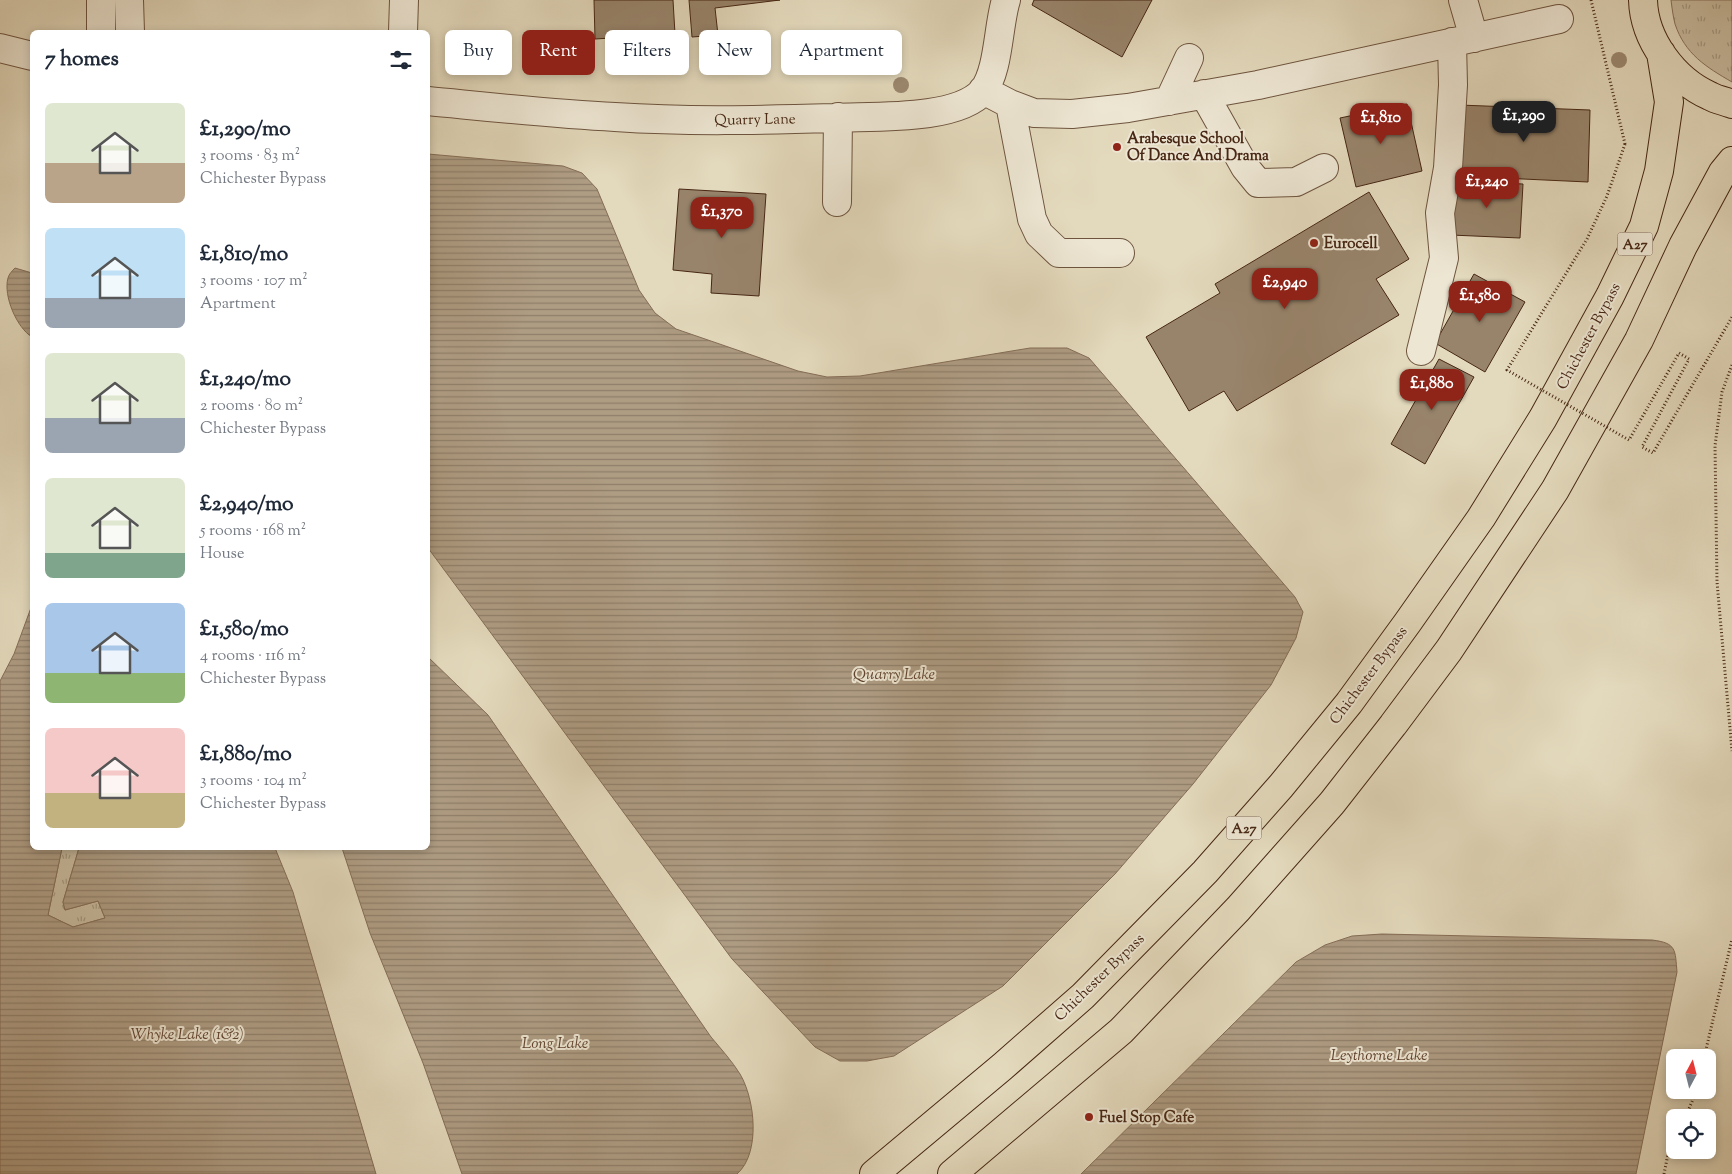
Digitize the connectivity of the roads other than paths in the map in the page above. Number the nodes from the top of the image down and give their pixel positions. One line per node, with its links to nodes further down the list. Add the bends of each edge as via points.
1 (101, 0): 8 (street)
2 (129, 0): 9 (street)
3 (404, 0): 10 (street)
4 (1006, 0): 16 (street, Quarry Lane, via 994,68)
5 (1463, 0): 11 (street)
6 (1643, 0): 13 (highway, via 1649,31)
7 (1559, 19): 11 (street)
8 (102, 30)
9 (130, 30)
10 (403, 30)
11 (1463, 40): 17 (street); 27 (street, via 1453,85 1448,168 1440,213 1444,258)
12 (0, 48): 14 (street)
13 (1661, 53): 21 (highway, via 1682,78 1709,96); 28 (highway, Chichester Bypass / A27, via 1669,102 1659,171 1644,226 1543,418 1481,518 1408,622 1349,703 1205,872 1083,996)
14 (30, 56)
15 (1189, 58): 18 (street)
16 (983, 90): 20 (street); 22 (street, Quarry Lane, via 965,105 915,115)
17 (1204, 94): 18 (street); 24 (street, via 1245,167 1258,183 1296,182)
18 (1169, 101): 20 (street, via 1072,114 1034,113)
19 (430, 102): 22 (street, Quarry Lane, via 616,118 738,120)
20 (1010, 104): 26 (street, via 1032,219 1039,234 1059,253)
21 (1732, 104)
22 (838, 117): 25 (street)
23 (1732, 161): 29 (highway, via 1683,246 1639,340 1556,490 1394,726 1332,803 1238,909 1121,1031)
24 (1324, 168)
25 (837, 202)
26 (1120, 254)
27 (1421, 351)
28 (874, 1174)
29 (952, 1174)

